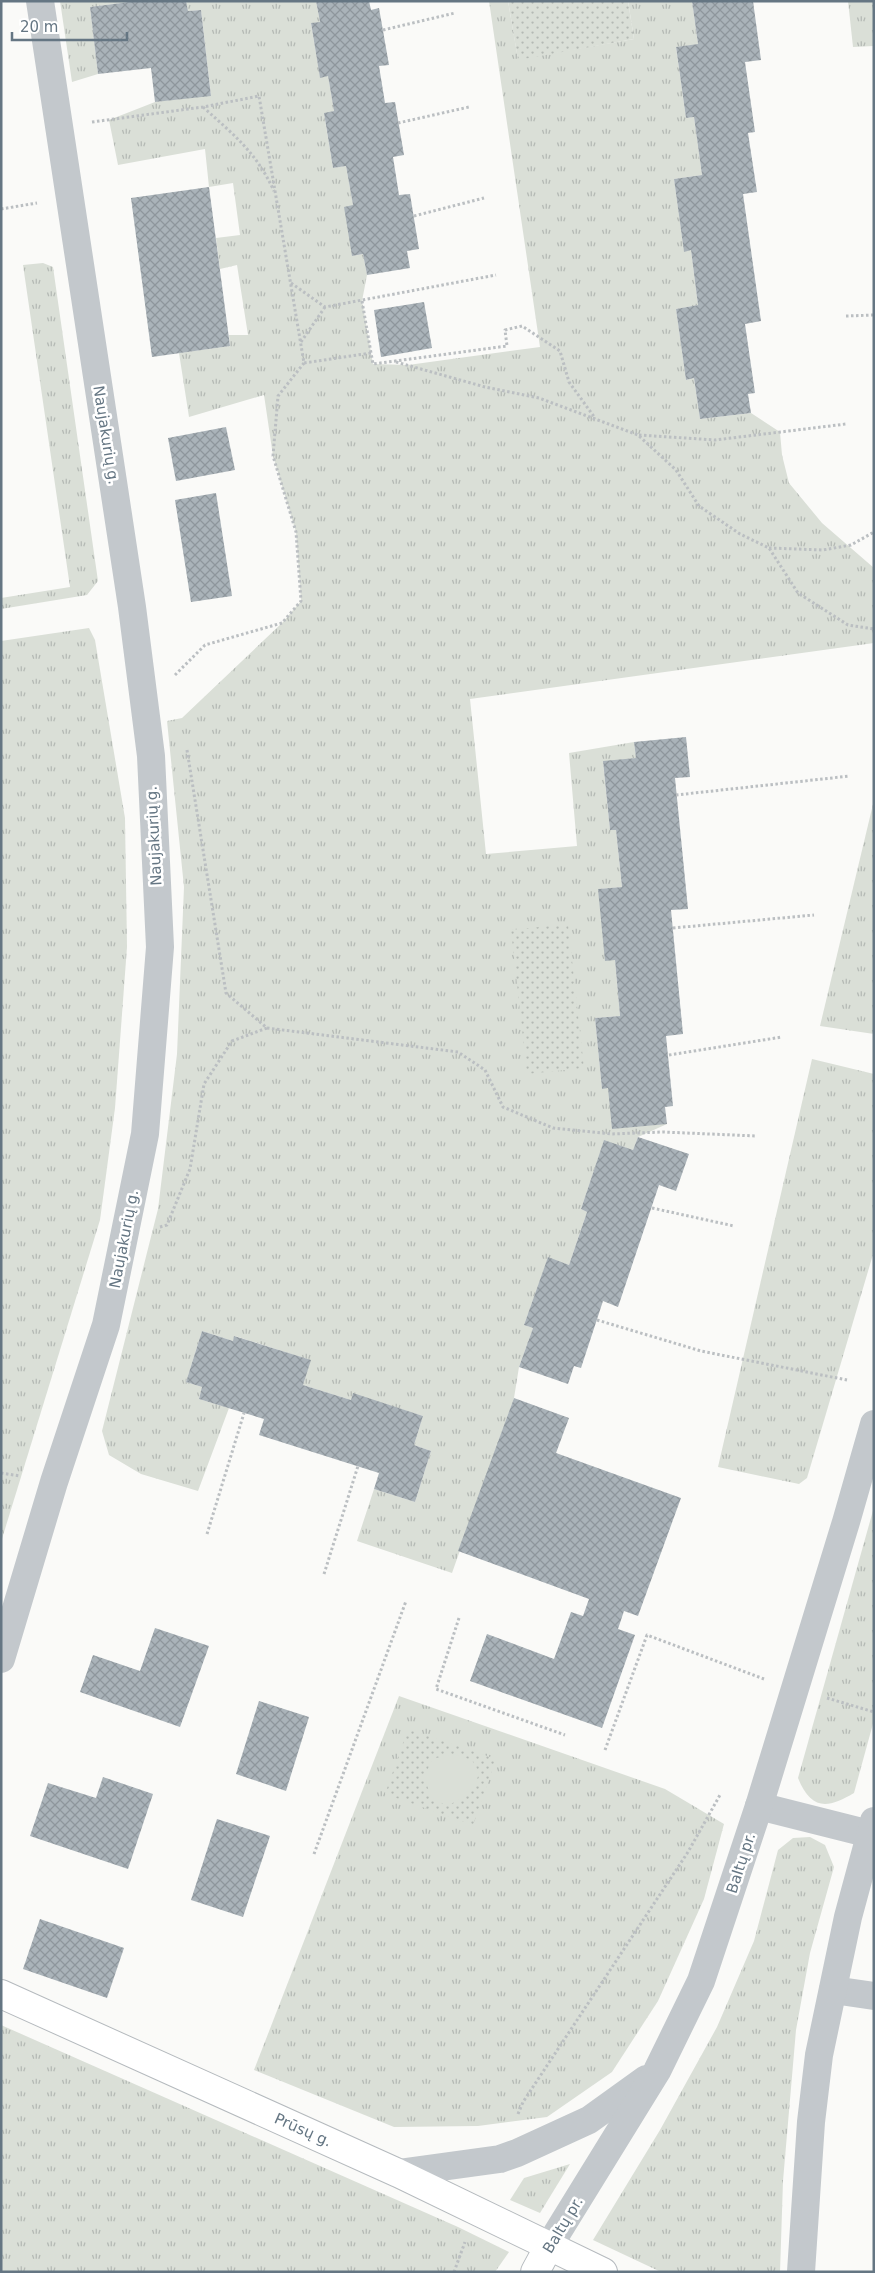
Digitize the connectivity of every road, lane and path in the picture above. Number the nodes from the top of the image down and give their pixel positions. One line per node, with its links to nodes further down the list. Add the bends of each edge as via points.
1 (40, 1): 7 (street, Naujakurių g.)
2 (455, 13): 3 (path)
3 (383, 30)
4 (202, 107): 7 (path); 8 (path, via 246,146); 8 (path, via 259,96)
5 (469, 107): 6 (path)
6 (398, 124)
7 (59, 127): 39 (street, Naujakurių g., via 132,607 150,756 160,947 145,1134)
8 (276, 195): 12 (path)
9 (484, 198): 10 (path)
10 (414, 216)
11 (496, 275): 13 (path)
12 (291, 283): 14 (path); 17 (path)
13 (362, 301): 14 (path); 18 (path)
14 (324, 307): 17 (path)
15 (874, 315): 16 (path)
16 (846, 316)
17 (301, 343): 20 (path)
18 (371, 353): 19 (path, via 373,364); 20 (path)
19 (394, 361): 21 (path, via 485,387 539,398); 21 (path, via 507,346 505,330 522,326 560,351 569,382)
20 (304, 363): 27 (path, via 278,396 273,456 296,532 301,601 282,623 205,645 175,674)
21 (595, 418): 23 (path)
22 (846, 424): 23 (path, via 715,440)
23 (638, 436): 25 (path, via 676,470 699,506 740,534)
24 (874, 532): 25 (path, via 851,545 824,550)
25 (769, 548): 26 (path, via 798,593 848,625)
26 (874, 629)
27 (177, 682)
28 (187, 746): 33 (path, via 226,993)
29 (850, 776): 30 (path)
30 (676, 796)
31 (814, 915): 32 (path)
32 (673, 928)
33 (267, 1028): 36 (path, via 458,1052 486,1070 503,1107 553,1128 612,1134 663,1132); 39 (path, via 232,1041 204,1084 190,1169 167,1225)
34 (782, 1037): 35 (path)
35 (669, 1055)
36 (756, 1136)
37 (652, 1208): 38 (path)
38 (734, 1226)
39 (125, 1234): 49 (street, Naujakurių g., via 106,1325 54,1482)
40 (597, 1320): 41 (path, via 701,1351)
41 (847, 1380)
42 (244, 1413): 45 (path)
43 (874, 1424): 51 (street, Baltų pr.)
44 (358, 1466): 46 (path)
45 (207, 1534)
46 (324, 1574)
47 (406, 1601): 58 (path)
48 (459, 1618): 53 (path, via 436,1690)
49 (1, 1659)
50 (765, 1680): 54 (path, via 647,1635)
51 (794, 1688): 52 (path); 56 (street, Baltų pr.)
52 (874, 1712)
53 (565, 1735)
54 (605, 1750)
55 (720, 1795): 63 (path, via 688,1852 523,2102)
56 (759, 1806): 57 (street); 62 (street, Baltų pr., via 701,1981)
57 (872, 1827): 59 (street)
58 (314, 1854)
59 (833, 1990): 61 (street); 70 (street, via 819,2055 811,2122)
60 (1, 1994): 64 (main road, Prūsų g.)
61 (874, 1996)
62 (657, 2071): 63 (street, via 589,2120); 66 (street, Baltų pr.)
63 (500, 2159): 64 (street)
64 (398, 2173): 65 (main road, Prūsų g.)
65 (477, 2211): 66 (main road, Prūsų g.); 67 (path)
66 (549, 2246): 68 (main road, Baltų pr.); 69 (main road, Prūsų g.)
67 (454, 2272)
68 (535, 2272)
69 (603, 2272)
70 (801, 2272)

